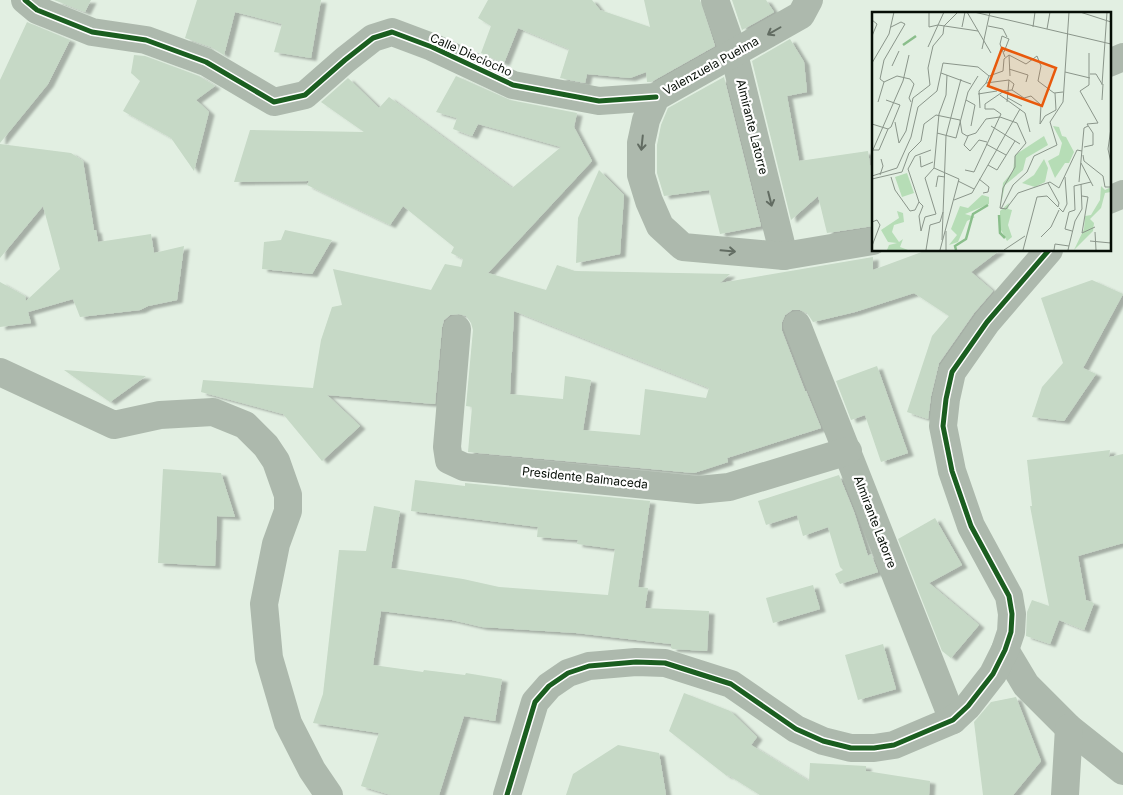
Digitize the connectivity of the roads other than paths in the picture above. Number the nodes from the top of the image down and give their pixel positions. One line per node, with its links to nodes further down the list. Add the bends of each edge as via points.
1 (25, 0): 7 (street, Calle Dieciocho, via 37,10 92,32 146,40 206,62 274,102 305,95 373,38 392,32 513,85 599,101)
2 (715, 0): 4 (street, Almirante Latorre)
3 (809, 0): 4 (street, Valenzuela Puelma, one-way to 4, via 802,15)
4 (734, 54): 7 (street, Valenzuela Puelma); 12 (street, Almirante Latorre, one-way to 12)
5 (1123, 57): 6 (street)
6 (1110, 63)
7 (656, 97): 12 (street, Valenzuela Puelma, one-way to 12, via 640,143 641,175 660,226 683,246)
8 (1123, 194): 9 (street)
9 (1110, 200)
10 (872, 241): 12 (street, Valenzuela Puelma)
11 (1049, 251): 17 (street, via 987,322 952,372 946,399 943,426 952,471 971,526 1009,596 1011,632)
12 (784, 256)
13 (797, 325): 16 (street, Almirante Latorre)
14 (457, 329): 16 (street, Presidente Balmaceda, via 447,447 449,460 464,467 698,490 729,487)
15 (0, 372): 21 (street, via 114,425 160,415 213,412 245,425 266,446 276,461 288,495 288,511 276,544 264,604 270,658 288,723)
16 (848, 451): 18 (street, Almirante Latorre)
17 (1004, 650): 18 (street, via 992,674); 19 (street, via 1026,685)
18 (953, 720): 22 (street, via 894,745 851,748 823,741 796,729 731,684 665,663 589,666 568,673 549,686 535,702)
19 (1069, 728): 20 (street); 23 (street)
20 (1123, 771)
21 (329, 795)
22 (507, 795)
23 (1065, 795)

